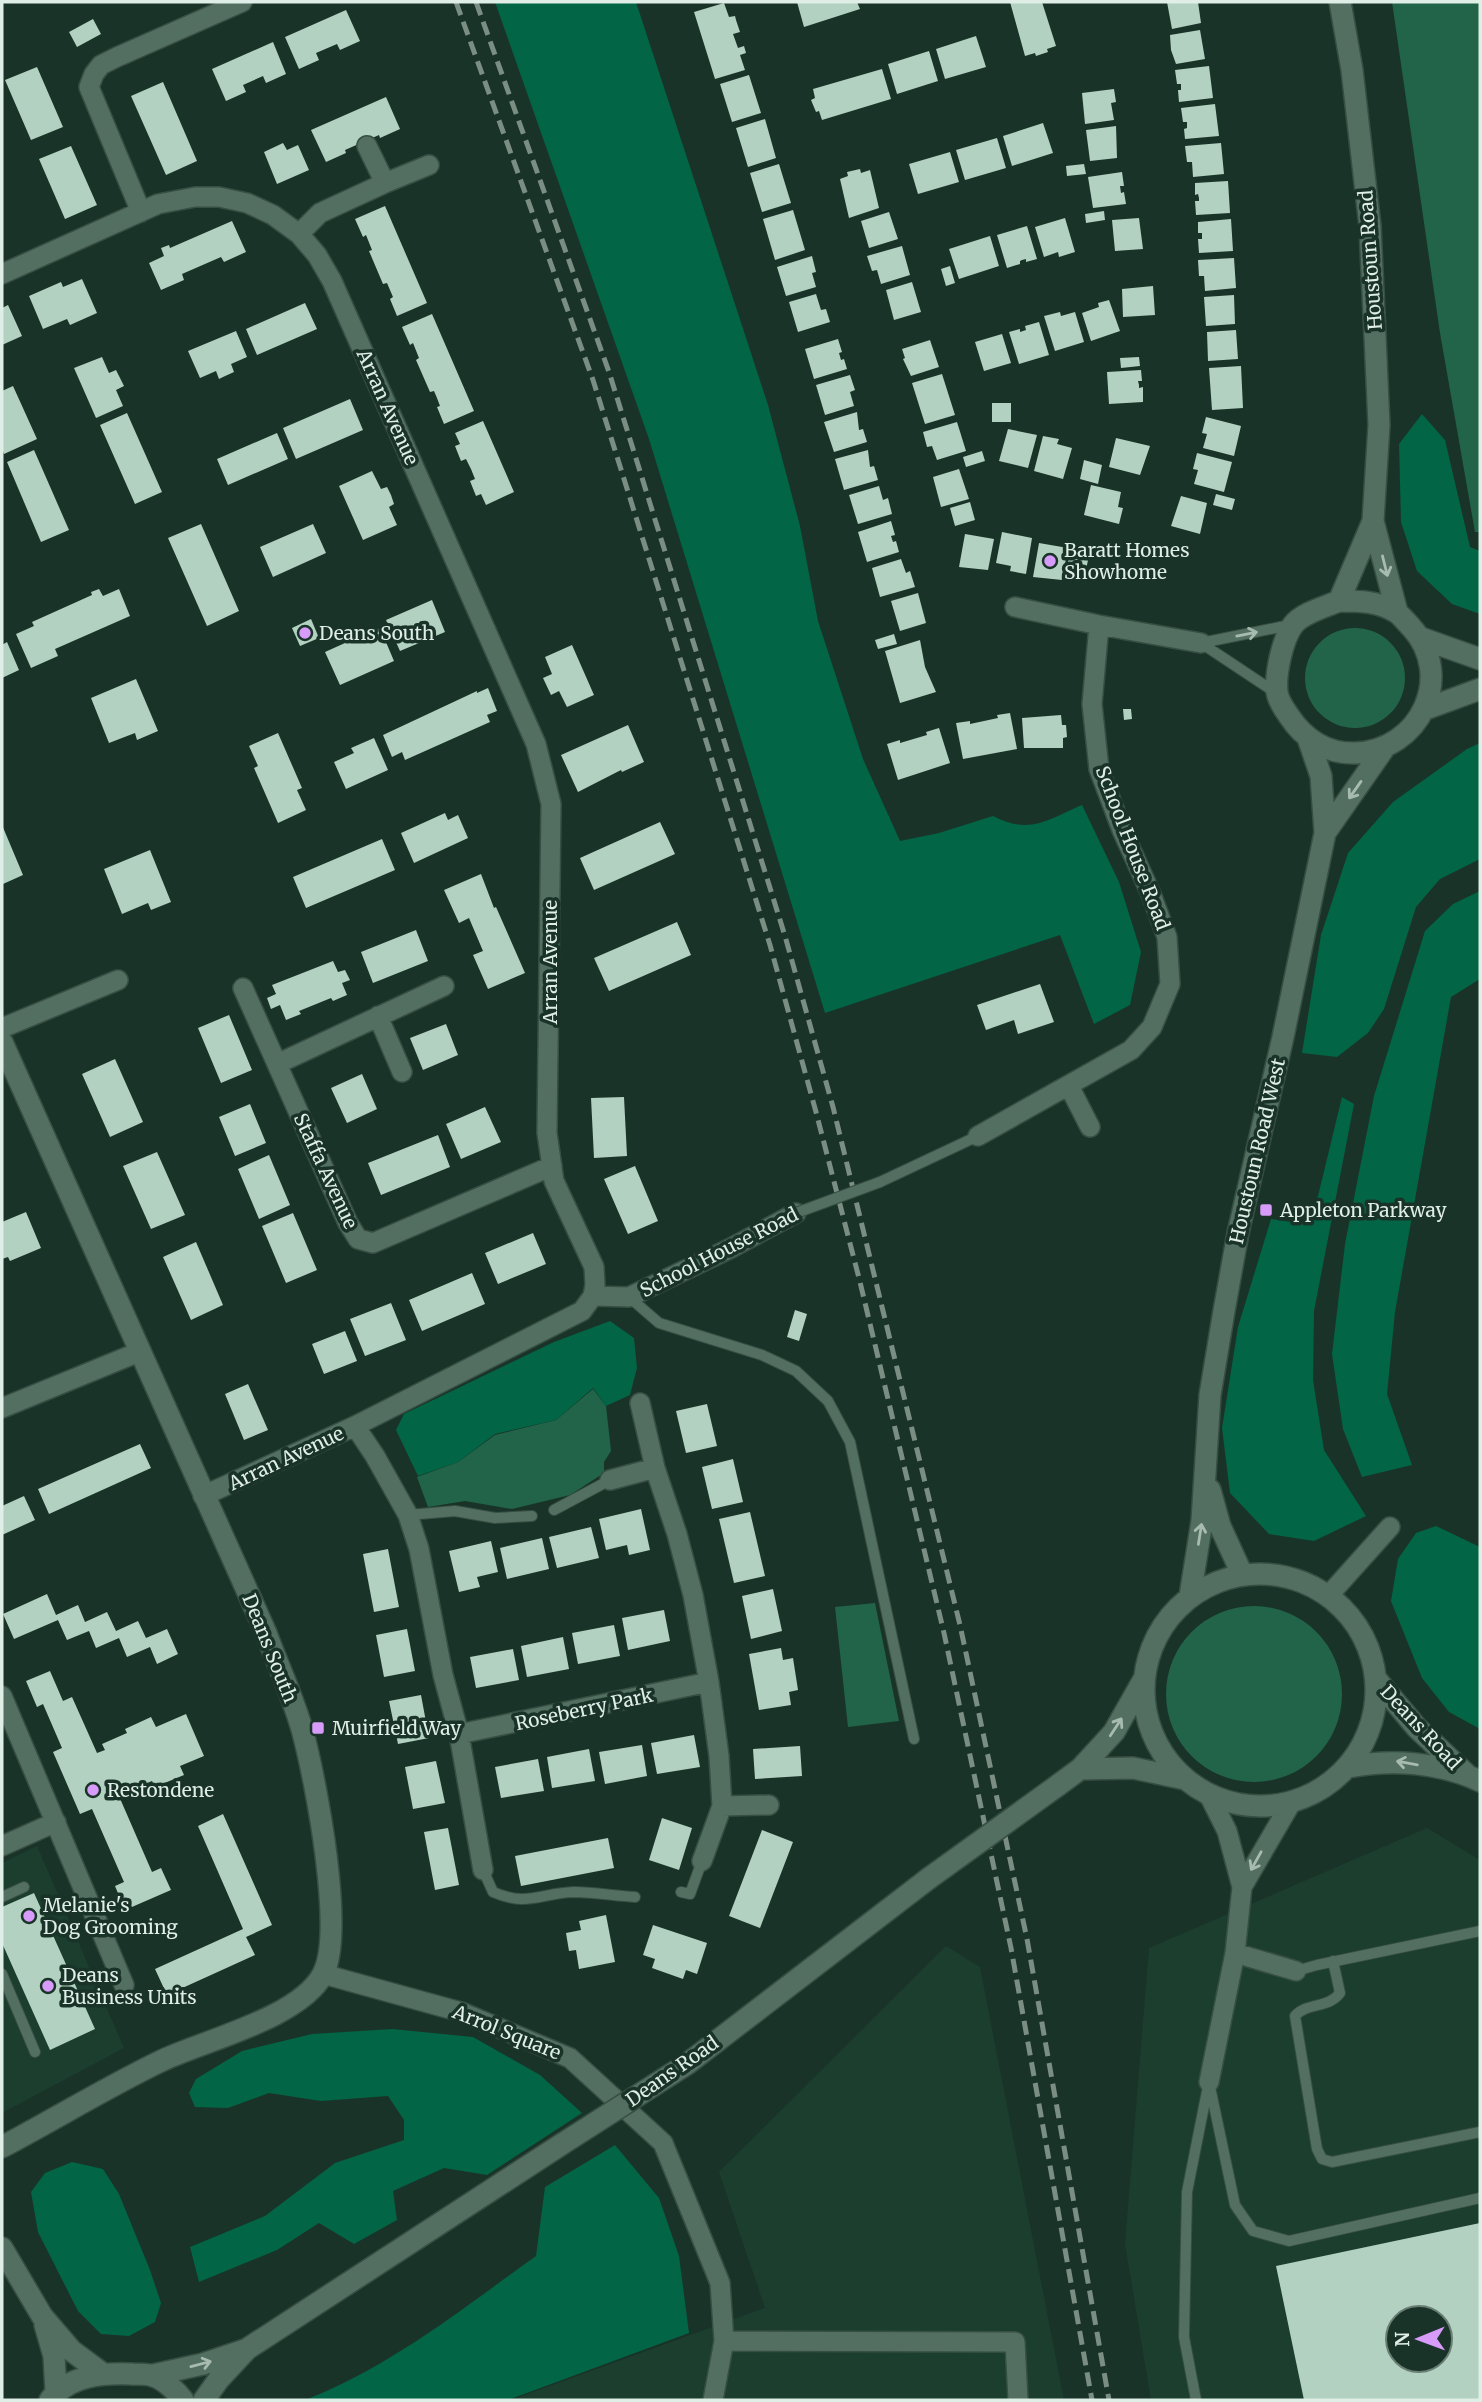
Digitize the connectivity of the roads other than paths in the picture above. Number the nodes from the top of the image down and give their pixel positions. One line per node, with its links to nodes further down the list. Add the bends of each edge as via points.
1 (242, 2): 6 (street, via 117,57 94,74 89,87)
2 (1340, 2): 9 (street, Houstoun Road, via 1370,226 1379,425)
3 (367, 146): 5 (street)
4 (429, 165): 5 (street)
5 (385, 183): 7 (street, via 320,213)
6 (141, 212): 7 (street, Arran Avenue, via 176,200 219,197 273,215); 8 (street, Arran Avenue)
7 (299, 234): 35 (street, Arran Avenue, via 332,281 536,744 545,774 551,804 547,1133)
8 (2, 274)
9 (1373, 521): 10 (street, Houstoun Road); 12 (street, Houstoun Road, one-way to 12)
10 (1339, 601): 12 (street, via 1369,601); 14 (street)
11 (1015, 607): 13 (street)
12 (1397, 612): 15 (street)
13 (1099, 625): 16 (street); 32 (street, School House Road, via 1092,704 1100,769 1167,937 1171,984 1152,1027 1131,1050)
14 (1293, 625): 16 (lane, one-way to 14); 19 (street, via 1280,658)
15 (1421, 638): 17 (street); 20 (street, via 1431,673)
16 (1201, 643): 19 (lane)
17 (1480, 659)
18 (1480, 689): 20 (street)
19 (1277, 694): 21 (street, via 1298,730)
20 (1423, 710): 22 (street, via 1416,724)
21 (1308, 738): 22 (street, via 1344,753); 23 (street, Houstoun Road West, via 1321,776)
22 (1385, 747): 23 (street, Houstoun Road West, one-way to 23)
23 (1325, 834): 44 (street, Houstoun Road West, via 1236,1246 1210,1395)
24 (118, 980): 28 (street)
25 (444, 986): 27 (street)
26 (243, 988): 30 (street, Staffa Avenue)
27 (378, 1016): 30 (street); 31 (street)
28 (2, 1028)
29 (2, 1042): 39 (street, Deans South)
30 (277, 1064): 35 (street, Staffa Avenue, via 358,1239 373,1243)
31 (402, 1072)
32 (1069, 1086): 33 (street); 34 (street, School House Road)
33 (1090, 1127)
34 (978, 1136): 36 (lane, School House Road, bridge, via 880,1182)
35 (552, 1166): 37 (street, Arran Avenue, via 554,1181 594,1267)
36 (796, 1213): 38 (street, School House Road)
37 (593, 1296): 38 (street, School House Road); 42 (street, Arran Avenue, via 582,1311)
38 (629, 1297): 59 (lane, via 659,1323 762,1355 796,1371 828,1401 850,1442)
39 (139, 1352): 41 (street); 46 (street, Deans South)
40 (640, 1403): 43 (street)
41 (2, 1408)
42 (355, 1426): 46 (street, Arran Avenue); 48 (street)
43 (655, 1468): 45 (street); 56 (street, via 684,1558)
44 (1204, 1471): 51 (street, Houstoun Road West, via 1220,1526); 53 (street, Houstoun Road West, one-way to 44, via 1202,1521)
45 (610, 1480): 47 (lane)
46 (203, 1496): 82 (street, Deans South, via 266,1633 303,1732 330,1894 331,1947)
47 (554, 1510)
48 (408, 1515): 49 (lane, via 455,1511 495,1518); 58 (street)
49 (532, 1516)
50 (1390, 1527): 52 (street)
51 (1242, 1574): 52 (street, via 1288,1576); 53 (street)
52 (1329, 1595): 55 (street, via 1362,1632)
53 (1190, 1596): 54 (street, via 1167,1619 1151,1648)
54 (1144, 1679): 61 (street, Deans Road, one-way to 54, via 1114,1732); 63 (street, via 1146,1717 1160,1751)
55 (1376, 1679): 60 (street, via 1375,1710 1366,1740); 62 (street, Deans Road, via 1417,1728)
56 (709, 1682): 58 (street, Roseberry Park); 67 (street)
57 (2, 1696): 68 (street)
58 (459, 1734): 71 (street)
59 (914, 1739)
60 (1349, 1767): 62 (street, Deans Road, one-way to 60, via 1397,1761); 65 (street, via 1322,1789)
61 (1080, 1769): 63 (street, via 1133,1768); 92 (street, Deans Road, bridge, via 687,2064)
62 (1473, 1778)
63 (1185, 1779): 64 (street)
64 (1209, 1795): 65 (street, via 1264,1807); 73 (street, via 1227,1831)
65 (1291, 1803): 73 (street, one-way to 73)
66 (769, 1805): 67 (street)
67 (722, 1806): 70 (street)
68 (56, 1822): 69 (street); 83 (street)
69 (2, 1846)
70 (702, 1861): 74 (lane, via 690,1894)
71 (483, 1870): 76 (lane, via 493,1892 511,1899 573,1892)
72 (24, 1887): 75 (lane)
73 (1242, 1887): 78 (street)
74 (681, 1892)
75 (2, 1897)
76 (635, 1897)
77 (1480, 1931): 79 (lane)
78 (1235, 1953): 80 (street); 85 (street)
79 (1333, 1961): 80 (lane); 86 (lane, via 1340,1993 1334,2000 1301,2009 1295,2016 1322,2159 1332,2162)
80 (1296, 1971)
81 (2, 1974): 84 (lane)
82 (323, 1974): 87 (street, Deans South, via 301,1999 268,2018 161,2061); 91 (street, Arrol Square, via 461,2012 570,2058 663,2143 720,2283)
83 (124, 1985)
84 (35, 2052)
85 (1209, 2082): 88 (lane, via 1235,2205 1253,2231 1289,2241); 100 (lane, via 1187,2192 1184,2337)
86 (1480, 2132)
87 (2, 2147)
88 (1480, 2198)
89 (2, 2248): 90 (street)
90 (42, 2316): 93 (street, via 72,2351); 95 (street, via 54,2356)
91 (724, 2341): 98 (street, Arrol Square); 99 (street, via 1015,2342)
92 (247, 2349): 94 (street, Deans Road, one-way to 92); 97 (street, Deans Road)
93 (103, 2374): 94 (street, Deans Road); 95 (street, Deans Road, via 80,2378)
94 (153, 2375): 96 (street)
95 (53, 2397)
96 (183, 2400)
97 (204, 2400)
98 (713, 2400)
99 (1018, 2400)
100 (1196, 2400)

